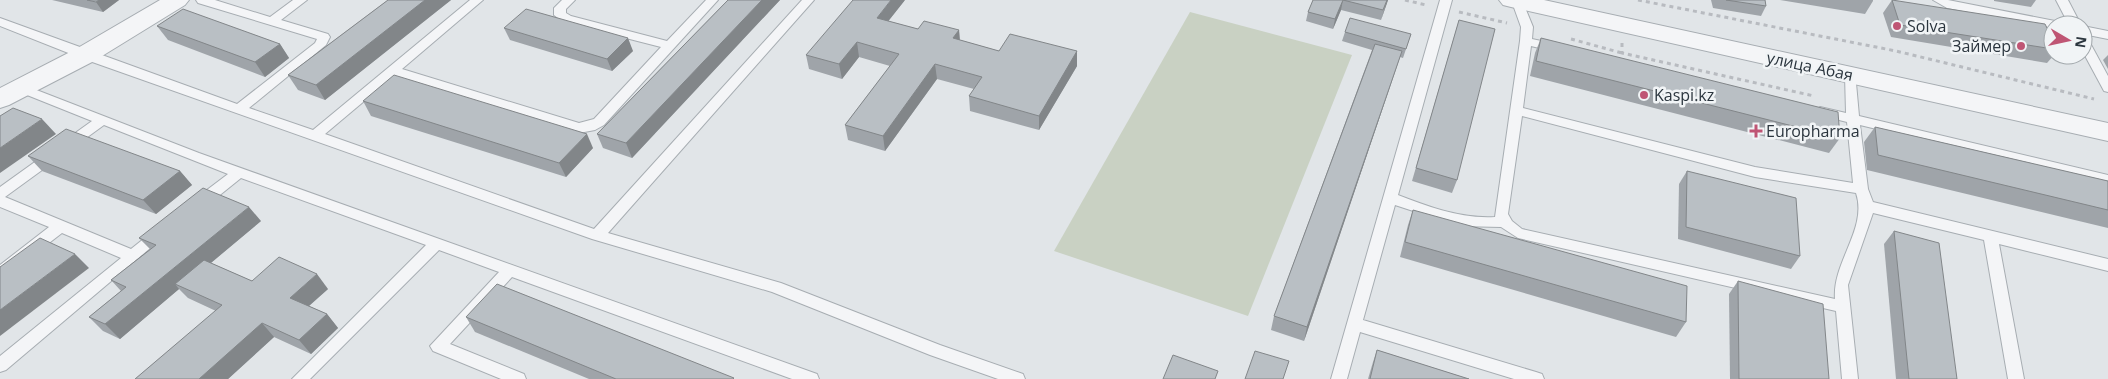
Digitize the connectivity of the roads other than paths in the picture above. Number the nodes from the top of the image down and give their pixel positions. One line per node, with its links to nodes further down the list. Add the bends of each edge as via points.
1 (177, 0): 21 (street)
2 (202, 0): 13 (lane)
3 (301, 0): 13 (lane)
4 (477, 0): 23 (lane)
5 (569, 0): 19 (lane, via 560,8 560,14 566,19)
6 (712, 0): 19 (lane)
7 (808, 0): 45 (lane)
8 (1446, 0): 38 (lane)
9 (1939, 0): 15 (lane)
10 (2062, 0): 12 (lane)
11 (1515, 1): 18 (lane, via 1527,27); 24 (street, улица Абая)
12 (2070, 15)
13 (272, 21): 28 (lane, via 324,37 320,45)
14 (0, 22): 21 (lane)
15 (2043, 23)
16 (2093, 32): 17 (lane)
17 (2108, 35)
18 (1526, 41): 20 (lane); 29 (lane)
19 (667, 45): 23 (lane, via 599,122 590,127 579,128)
20 (1564, 50)
21 (85, 55): 26 (street); 28 (lane)
22 (2093, 60): 25 (lane)
23 (393, 71): 33 (lane)
24 (1851, 75): 30 (lane); 32 (street, улица Абая)
25 (2108, 88)
26 (10, 94): 31 (lane)
27 (1805, 108): 30 (lane)
28 (239, 109): 33 (lane)
29 (1515, 110): 36 (lane, via 1755,172); 42 (lane, via 1502,207)
30 (1853, 119): 35 (lane); 36 (lane)
31 (102, 120): 34 (lane); 37 (lane)
32 (2108, 132)
33 (314, 136): 45 (lane)
34 (238, 172): 41 (lane); 47 (lane)
35 (2108, 180)
36 (1861, 189): 40 (lane)
37 (0, 194)
38 (1390, 198): 42 (lane, via 1467,224); 53 (lane)
39 (0, 201): 43 (lane)
40 (1866, 206): 46 (lane); 52 (lane, via 1862,228 1841,285)
41 (185, 214)
42 (1504, 222): 52 (lane, via 1518,233)
43 (60, 226): 48 (lane); 51 (lane)
44 (170, 226): 48 (lane)
45 (598, 235): 58 (lane, via 776,287)
46 (1990, 236): 49 (lane); 62 (lane)
47 (436, 244): 50 (lane); 55 (lane)
48 (132, 256): 54 (lane)
49 (2108, 265)
50 (510, 270): 56 (lane, via 438,346); 57 (lane)
51 (0, 273)
52 (1844, 307): 61 (lane)
53 (1355, 324): 59 (lane); 60 (lane)
54 (0, 365)
55 (300, 379)
56 (518, 379)
57 (811, 379)
58 (1017, 379)
59 (1339, 379)
60 (1536, 379)
61 (1850, 379)
62 (2016, 379)

